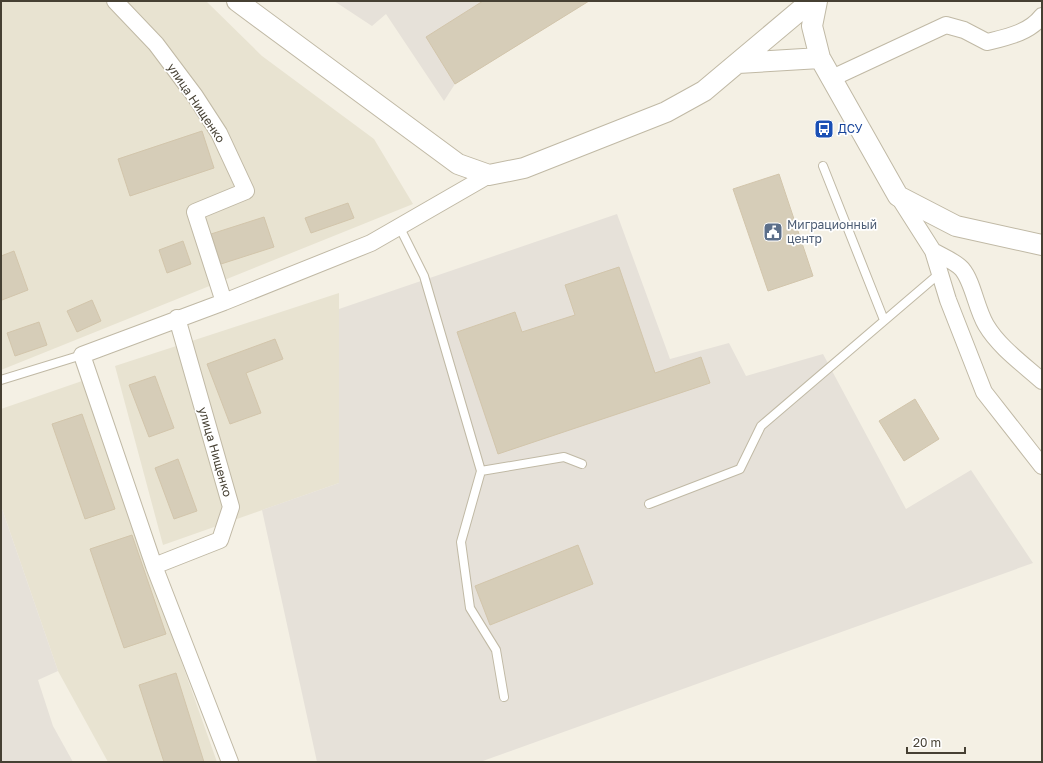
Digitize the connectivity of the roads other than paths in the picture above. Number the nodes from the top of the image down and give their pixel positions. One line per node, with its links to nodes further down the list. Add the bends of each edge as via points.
1 (115, 1): 16 (street, улица Нищенко, via 156,44 195,96 219,133 246,191 195,212)
2 (237, 1): 10 (street, via 458,164)
3 (811, 1): 7 (street)
4 (817, 1): 6 (street, via 812,26)
5 (1042, 16): 8 (street, via 1035,25 1011,37 987,42 964,30 946,25)
6 (820, 58): 7 (street); 8 (street)
7 (738, 63): 10 (street, via 704,91 666,112 524,168)
8 (830, 79): 11 (street)
9 (823, 166): 18 (lane)
10 (490, 175): 12 (street)
11 (898, 196): 13 (street, via 956,226); 14 (street)
12 (399, 226): 16 (street, via 370,243); 24 (lane, via 424,276)
13 (1042, 245)
14 (933, 251): 15 (street); 21 (street, via 961,268 986,326)
15 (940, 273): 18 (lane); 23 (street, via 984,392)
16 (224, 302): 17 (street)
17 (177, 318): 19 (street); 26 (street, улица Нищенко, via 231,507 220,540)
18 (884, 320): 25 (lane, via 761,426 740,469)
19 (82, 355): 20 (lane); 26 (street)
20 (1, 380)
21 (1042, 381)
22 (582, 464): 24 (lane, via 564,457)
23 (1042, 466)
24 (481, 471): 27 (lane, via 461,542 470,608 496,650)
25 (649, 504)
26 (154, 566): 28 (street)
27 (504, 697)
28 (230, 762)

